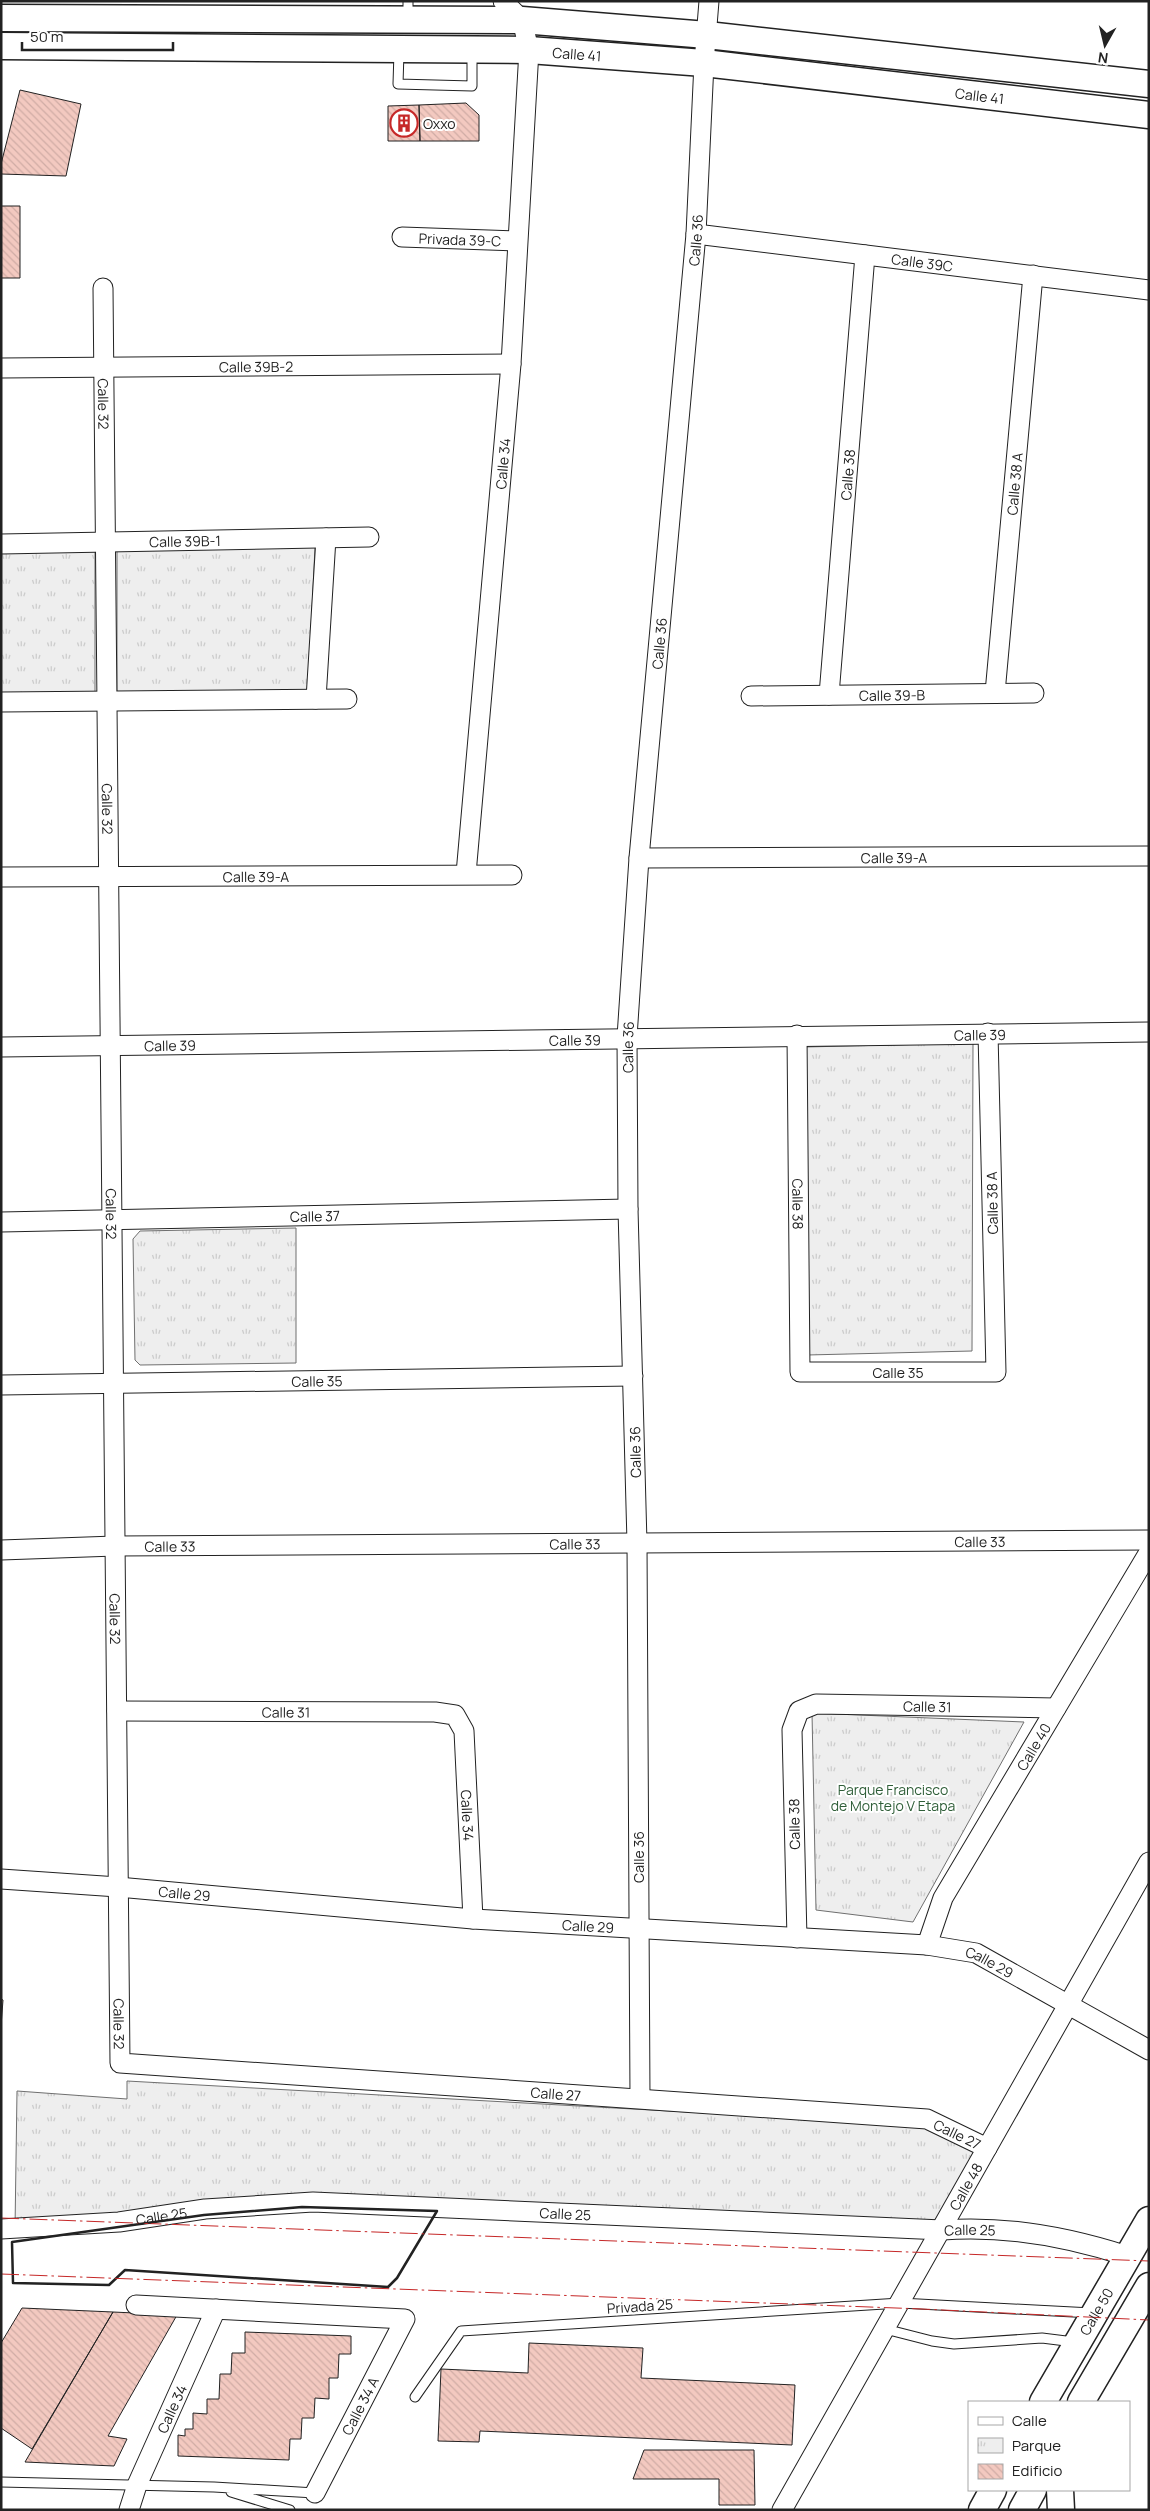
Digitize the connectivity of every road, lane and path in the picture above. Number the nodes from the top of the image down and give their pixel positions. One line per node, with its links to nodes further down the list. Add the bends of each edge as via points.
1 (503, 1): 5 (street)
2 (710, 1): 6 (street, Calle 36)
3 (408, 10): 4 (main road); 5 (main road)
4 (1, 18)
5 (522, 20): 6 (main road); 10 (street, Calle 34)
6 (707, 35): 11 (street, Calle 36); 12 (main road)
7 (1, 46): 8 (main road, Calle 41)
8 (399, 49): 9 (main road, Calle 41); 9 (lane, via 398,84 472,86)
9 (472, 50): 10 (main road, Calle 41)
10 (529, 50): 11 (main road, Calle 41); 16 (street, Calle 34)
11 (704, 63): 13 (main road, Calle 41); 14 (street, Calle 36)
12 (1149, 84)
13 (1149, 115)
14 (696, 234): 17 (street, Calle 39C); 37 (street, Calle 36)
15 (402, 237): 16 (street, Privada 39-C)
16 (517, 241): 21 (street, Calle 34)
17 (865, 255): 18 (street, Calle 39C); 30 (street, Calle 38)
18 (1033, 275): 20 (street, Calle 39C); 28 (street, Calle 38 A)
19 (103, 288): 22 (street, Calle 32)
20 (1149, 290)
21 (510, 364): 22 (street, Calle 39B-2); 38 (street, Calle 34)
22 (103, 366): 23 (street, Calle 39B-2); 26 (street, Calle 32)
23 (1, 368)
24 (369, 537): 25 (street, Calle 39B-1)
25 (326, 538): 26 (street, Calle 39B-1); 32 (street)
26 (104, 542): 27 (street, Calle 39B-1); 34 (street, Calle 32)
27 (1, 544)
28 (995, 693): 29 (street, Calle 39-B); 30 (street, Calle 39-B)
29 (1034, 693)
30 (829, 695): 31 (street, Calle 39-B)
31 (750, 696)
32 (316, 699): 33 (street); 34 (street)
33 (347, 699)
34 (106, 701): 35 (street); 40 (street, Calle 32)
35 (1, 702)
36 (1149, 856): 37 (street, Calle 39-A)
37 (639, 858): 45 (street, Calle 36)
38 (466, 874): 39 (street, Calle 39-A); 40 (street, Calle 39-A)
39 (512, 875)
40 (108, 876): 41 (street, Calle 39-A); 47 (street, Calle 32)
41 (1, 878)
42 (1149, 1032): 43 (street, Calle 39)
43 (988, 1033): 44 (street, Calle 39); 52 (street, Calle 38 A)
44 (797, 1035): 45 (street, Calle 39); 51 (street, Calle 38)
45 (627, 1037): 47 (street, Calle 39); 48 (street, Calle 36)
46 (1, 1047): 47 (street, Calle 39)
47 (110, 1047): 49 (street, Calle 32)
48 (628, 1209): 49 (street, Calle 37); 53 (street, Calle 36)
49 (111, 1220): 50 (street, Calle 37); 54 (street, Calle 32)
50 (1, 1222)
51 (800, 1372): 52 (street, Calle 35)
52 (996, 1372)
53 (633, 1376): 54 (street, Calle 35); 57 (street, Calle 36)
54 (113, 1383): 55 (street, Calle 35); 58 (street, Calle 32)
55 (1, 1385)
56 (1149, 1540): 57 (street, Calle 33)
57 (637, 1543): 58 (street, Calle 33); 69 (street, Calle 36)
58 (115, 1546): 59 (street, Calle 33); 62 (street, Calle 32)
59 (1, 1550)
60 (1149, 1552): 61 (street, Calle 40)
61 (1056, 1708): 63 (street, Calle 31, via 816,1704); 71 (street, Calle 40, via 943,1898)
62 (117, 1711): 64 (street, Calle 31, via 435,1712); 67 (street, Calle 32)
63 (799, 1711): 70 (street, Calle 38, via 792,1730)
64 (455, 1715): 68 (street, Calle 34, via 464,1731)
65 (1149, 1862): 72 (street, Calle 48)
66 (1, 1880): 67 (street, Calle 29)
67 (118, 1886): 68 (street, Calle 29); 74 (street, Calle 32)
68 (474, 1919): 69 (street, Calle 29)
69 (639, 1930): 70 (street, Calle 29); 75 (street, Calle 36)
70 (797, 1938): 71 (street, Calle 29)
71 (927, 1944): 72 (street, Calle 29, via 976,1953)
72 (1069, 2004): 73 (street, Calle 29); 76 (street, Calle 48)
73 (1149, 2050)
74 (120, 2062): 75 (street, Calle 27)
75 (640, 2097): 76 (street, Calle 27, via 927,2119)
76 (987, 2148): 79 (street, Calle 48)
77 (1149, 2220): 80 (main road, Calle 50)
78 (1, 2229): 79 (street, Calle 25, via 119,2222 205,2209 313,2202)
79 (942, 2230): 80 (street, Calle 25, via 974,2227 1067,2239); 82 (street, Calle 48)
80 (1127, 2256): 85 (main road, Calle 50)
81 (1149, 2286): 90 (main road)
82 (900, 2303): 85 (lane); 86 (street, Calle 48); 88 (lane, Privada 25, via 462,2331)
83 (136, 2305): 84 (street)
84 (216, 2309): 92 (street, Calle 34); 97 (street, Calle 34 A, via 404,2319)
85 (1093, 2314): 87 (main road, Calle 50)
86 (885, 2329): 87 (lane, via 954,2344 1042,2338); 100 (street, Calle 48)
87 (1076, 2342): 89 (main road, Calle 50)
88 (415, 2397)
89 (1044, 2401)
90 (1082, 2401)
91 (1, 2482): 92 (lane)
92 (137, 2485): 93 (lane); 98 (street, Calle 34)
93 (214, 2487): 97 (lane); 99 (lane)
94 (992, 2491): 101 (main road)
95 (1032, 2491): 102 (main road)
96 (1060, 2491): 103 (main road)
97 (315, 2493)
98 (129, 2510)
99 (290, 2510)
100 (782, 2510)
101 (982, 2510)
102 (1022, 2510)
103 (1061, 2510)

